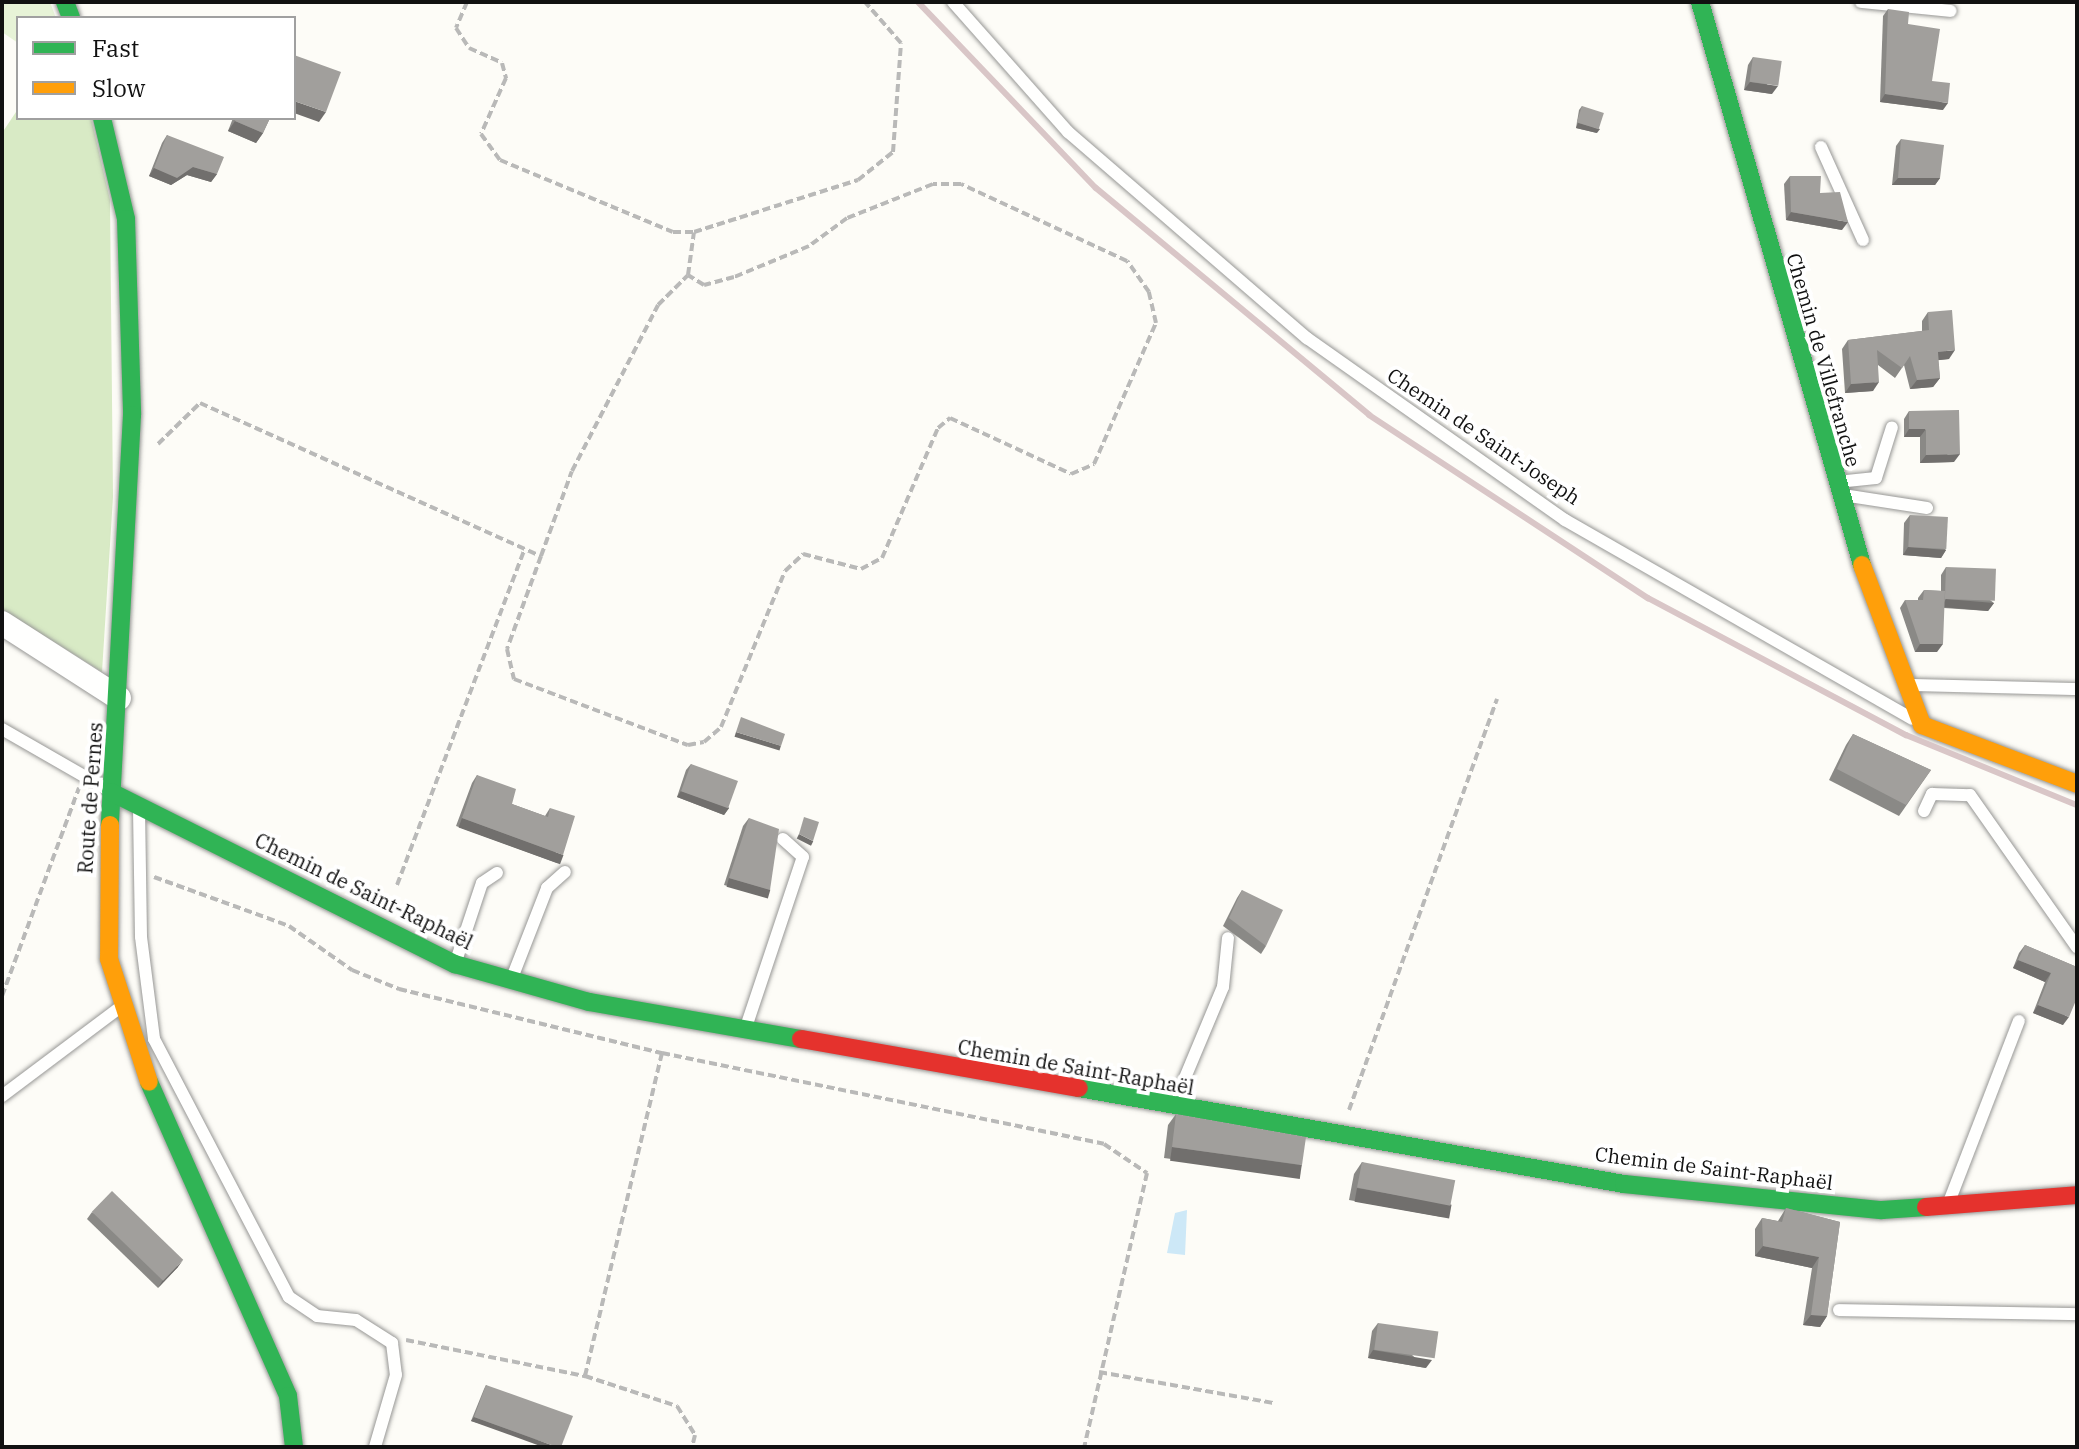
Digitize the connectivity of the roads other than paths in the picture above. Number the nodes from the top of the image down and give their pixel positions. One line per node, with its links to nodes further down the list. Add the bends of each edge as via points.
1 (953, 2): 15 (lane, Chemin de Saint-Joseph, via 1068,132 1307,338 1565,520)
2 (1700, 2): 9 (street, Chemin de Villefranche)
3 (1861, 2): 4 (lane)
4 (1951, 11)
5 (102, 120): 14 (street, Route de Pernes, via 126,219 129,339)
6 (1821, 147): 7 (lane)
7 (1863, 240)
8 (1892, 427): 9 (lane, via 1876,478)
9 (1837, 488): 10 (lane); 12 (street, Chemin de Villefranche)
10 (1927, 508)
11 (2, 623): 14 (street)
12 (1907, 685): 13 (lane); 15 (street, Chemin de Villefranche)
13 (2077, 689)
14 (119, 698): 18 (street, Route de Pernes)
15 (1922, 725): 17 (street, Chemin de Saint-Joseph)
16 (2, 729): 18 (lane)
17 (2077, 784)
18 (111, 792): 19 (street, Chemin de Saint-Raphaël); 28 (street, Route de Pernes, via 106,909)
19 (139, 805): 26 (street, Chemin de Saint-Raphaël); 38 (lane, via 154,1039 289,1297 317,1316 356,1320 392,1343 396,1375)
20 (1924, 811): 25 (lane, via 1932,794 1970,795)
21 (783, 839): 30 (lane, via 803,857)
22 (565, 872): 27 (lane, via 547,888)
23 (497, 873): 26 (lane, via 482,883)
24 (1228, 938): 32 (lane, via 1223,987)
25 (2077, 947)
26 (455, 964): 27 (street, Chemin de Saint-Raphaël)
27 (512, 981): 30 (street, Chemin de Saint-Raphaël)
28 (119, 1008): 31 (lane); 37 (street, Route de Pernes, via 288,1396)
29 (2019, 1021): 34 (lane)
30 (745, 1030): 32 (street, Chemin de Saint-Raphaël)
31 (2, 1096)
32 (1173, 1107): 34 (street, Chemin de Saint-Raphaël, via 1340,1130 1624,1184 1882,1210)
33 (2077, 1195): 34 (street, Chemin de Saint-Raphaël)
34 (1948, 1205)
35 (1839, 1310): 36 (lane)
36 (2077, 1314)
37 (294, 1447)
38 (375, 1447)

